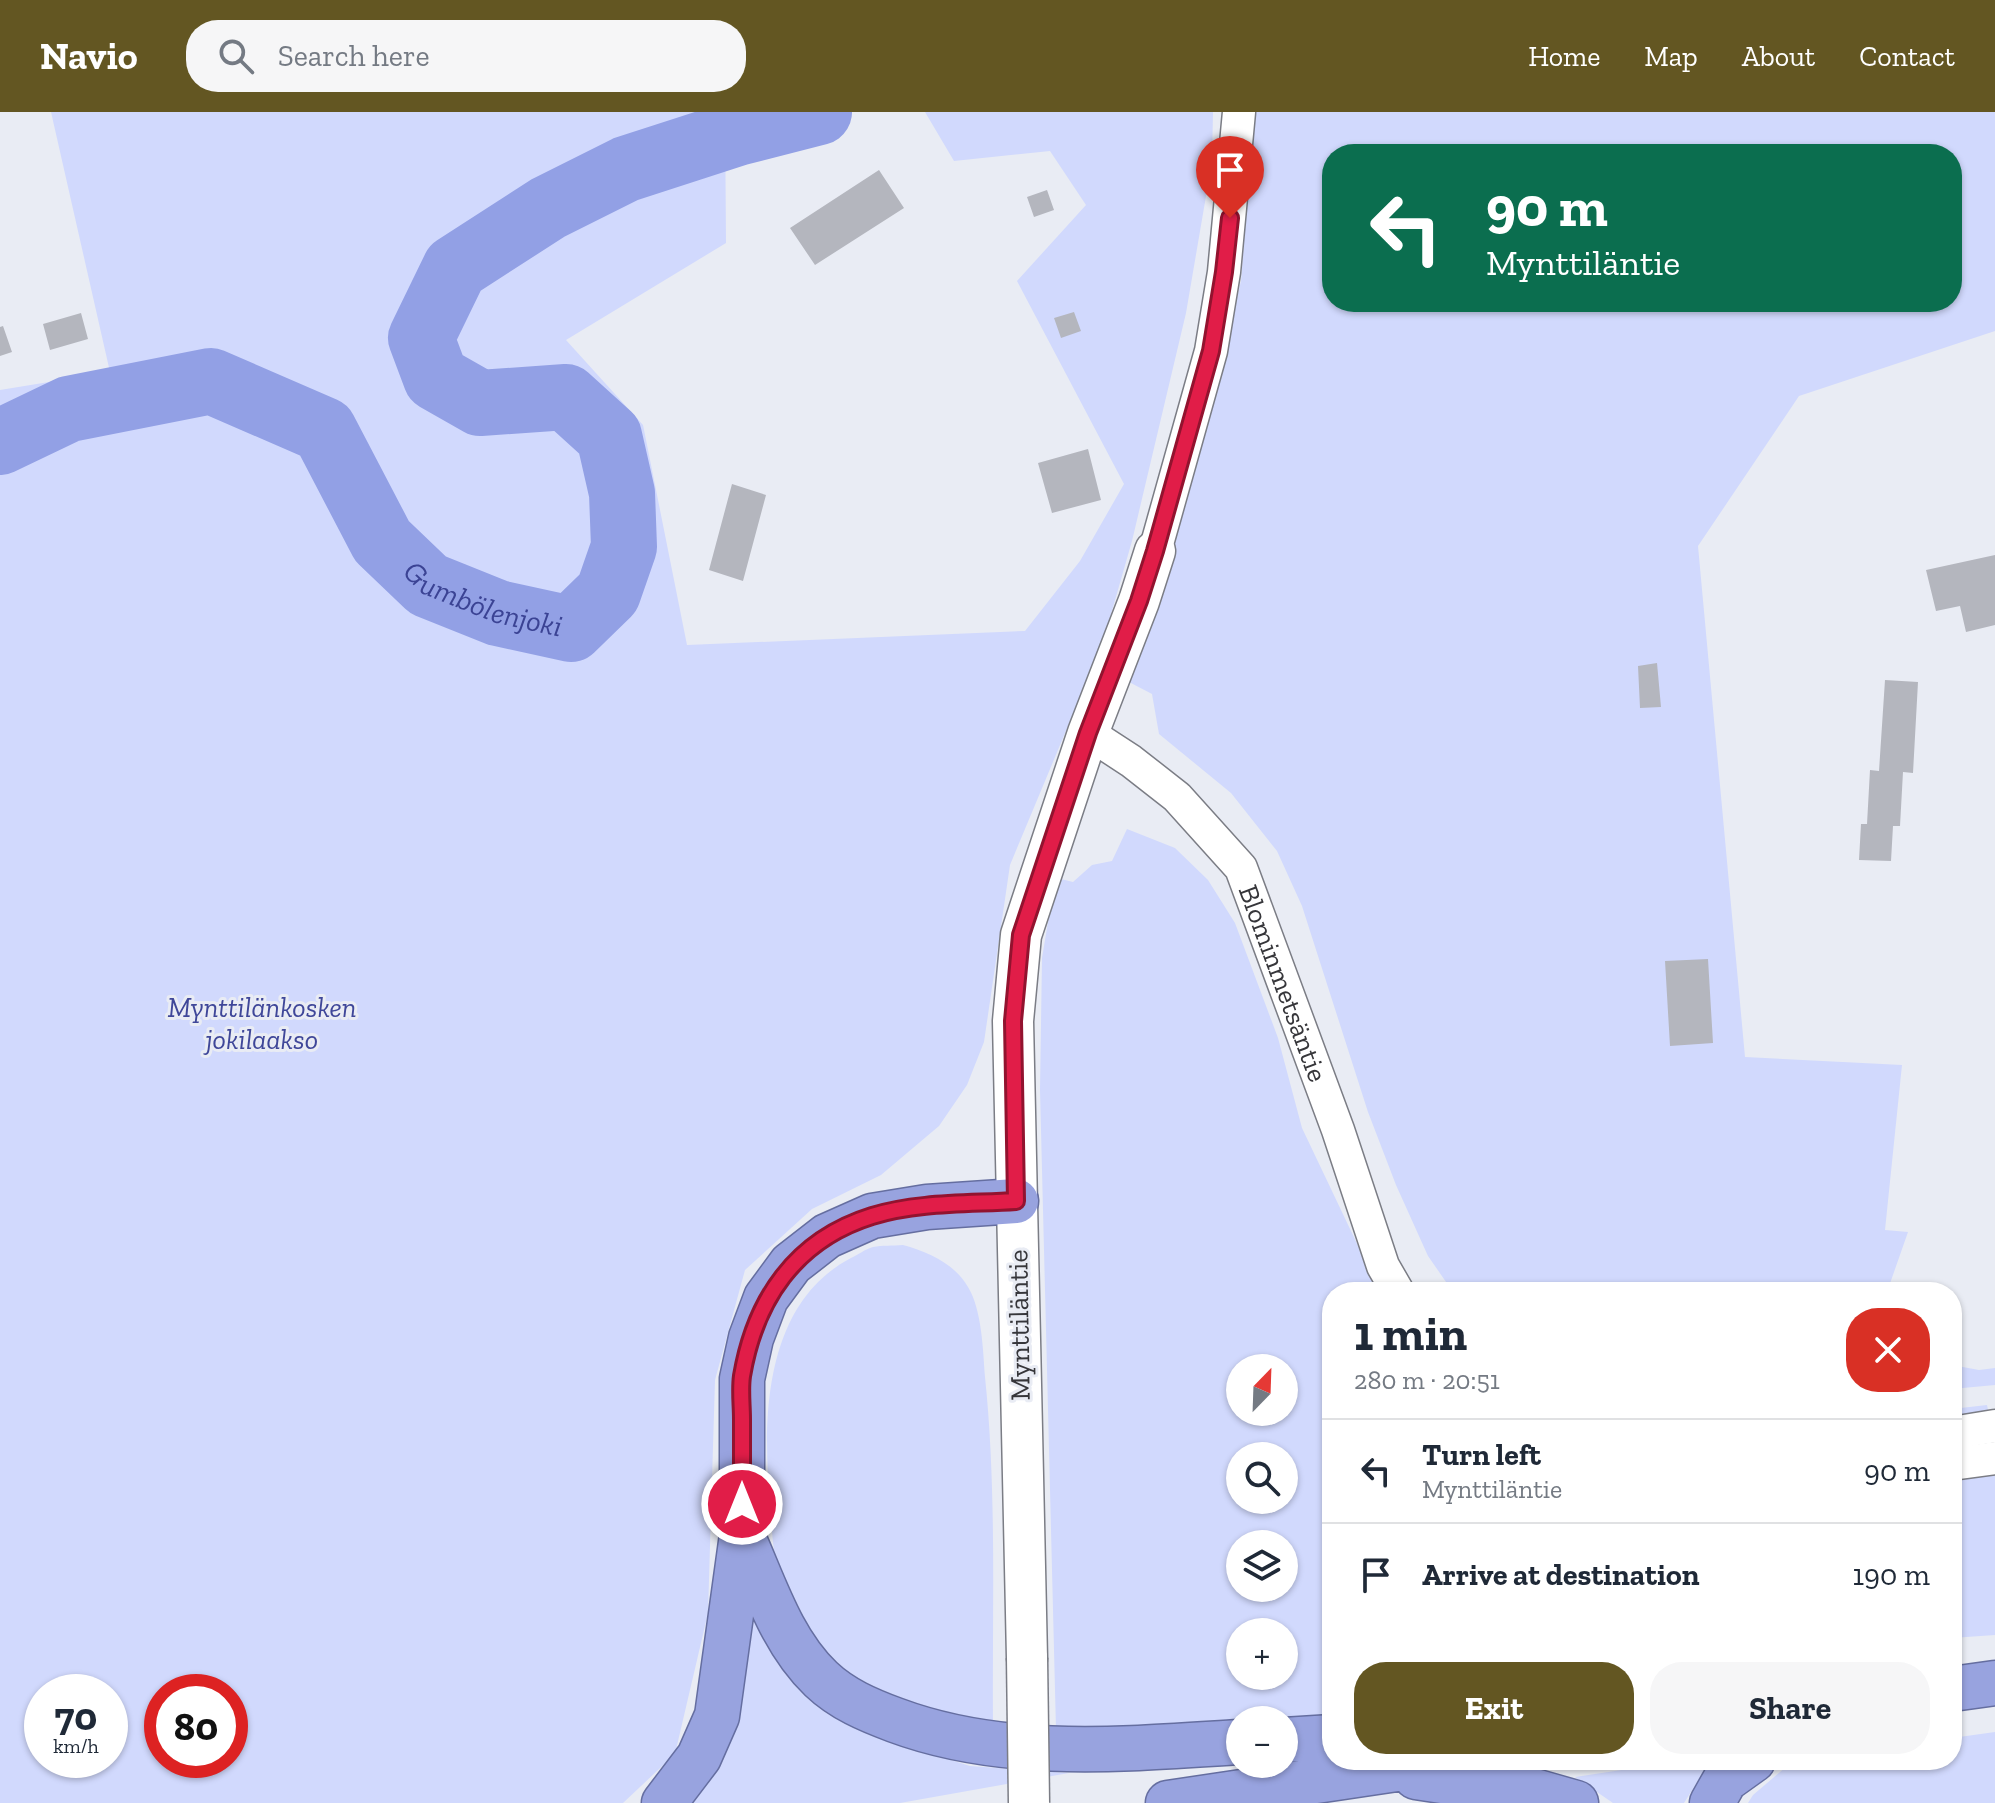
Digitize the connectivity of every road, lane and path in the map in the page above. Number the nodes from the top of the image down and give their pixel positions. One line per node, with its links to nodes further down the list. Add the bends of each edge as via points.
1 (1239, 112): 2 (street, Mynttiläntie, via 1211,351)
2 (1155, 551): 3 (street, Mynttiläntie)
3 (1088, 733): 4 (street, Mynttiläntie, via 1021,935 1013,1021); 5 (street, Blominmetsäntie, via 1177,797 1241,868)
4 (1016, 1201): 10 (highway, via 872,1216 827,1236 791,1264 766,1298 742,1379); 20 (street, Mynttiläntie, bridge)
5 (1392, 1282)
6 (1995, 1426): 7 (street)
7 (1962, 1431)
8 (1995, 1458): 9 (street)
9 (1962, 1463)
10 (742, 1535): 15 (highway, via 789,1640 821,1679 861,1707 922,1730 988,1744 1103,1751); 19 (highway, via 717,1716 699,1757)
11 (1995, 1683): 12 (highway)
12 (1962, 1688)
13 (1322, 1738): 14 (highway)
14 (1298, 1739)
15 (1226, 1743)
16 (1394, 1770): 18 (highway)
17 (1739, 1770): 23 (highway, via 1725,1780)
18 (1382, 1772): 21 (highway); 22 (highway, via 1481,1787 1520,1787)
19 (664, 1803)
20 (1029, 1803)
21 (1168, 1803)
22 (1576, 1803)
23 (1712, 1803)

